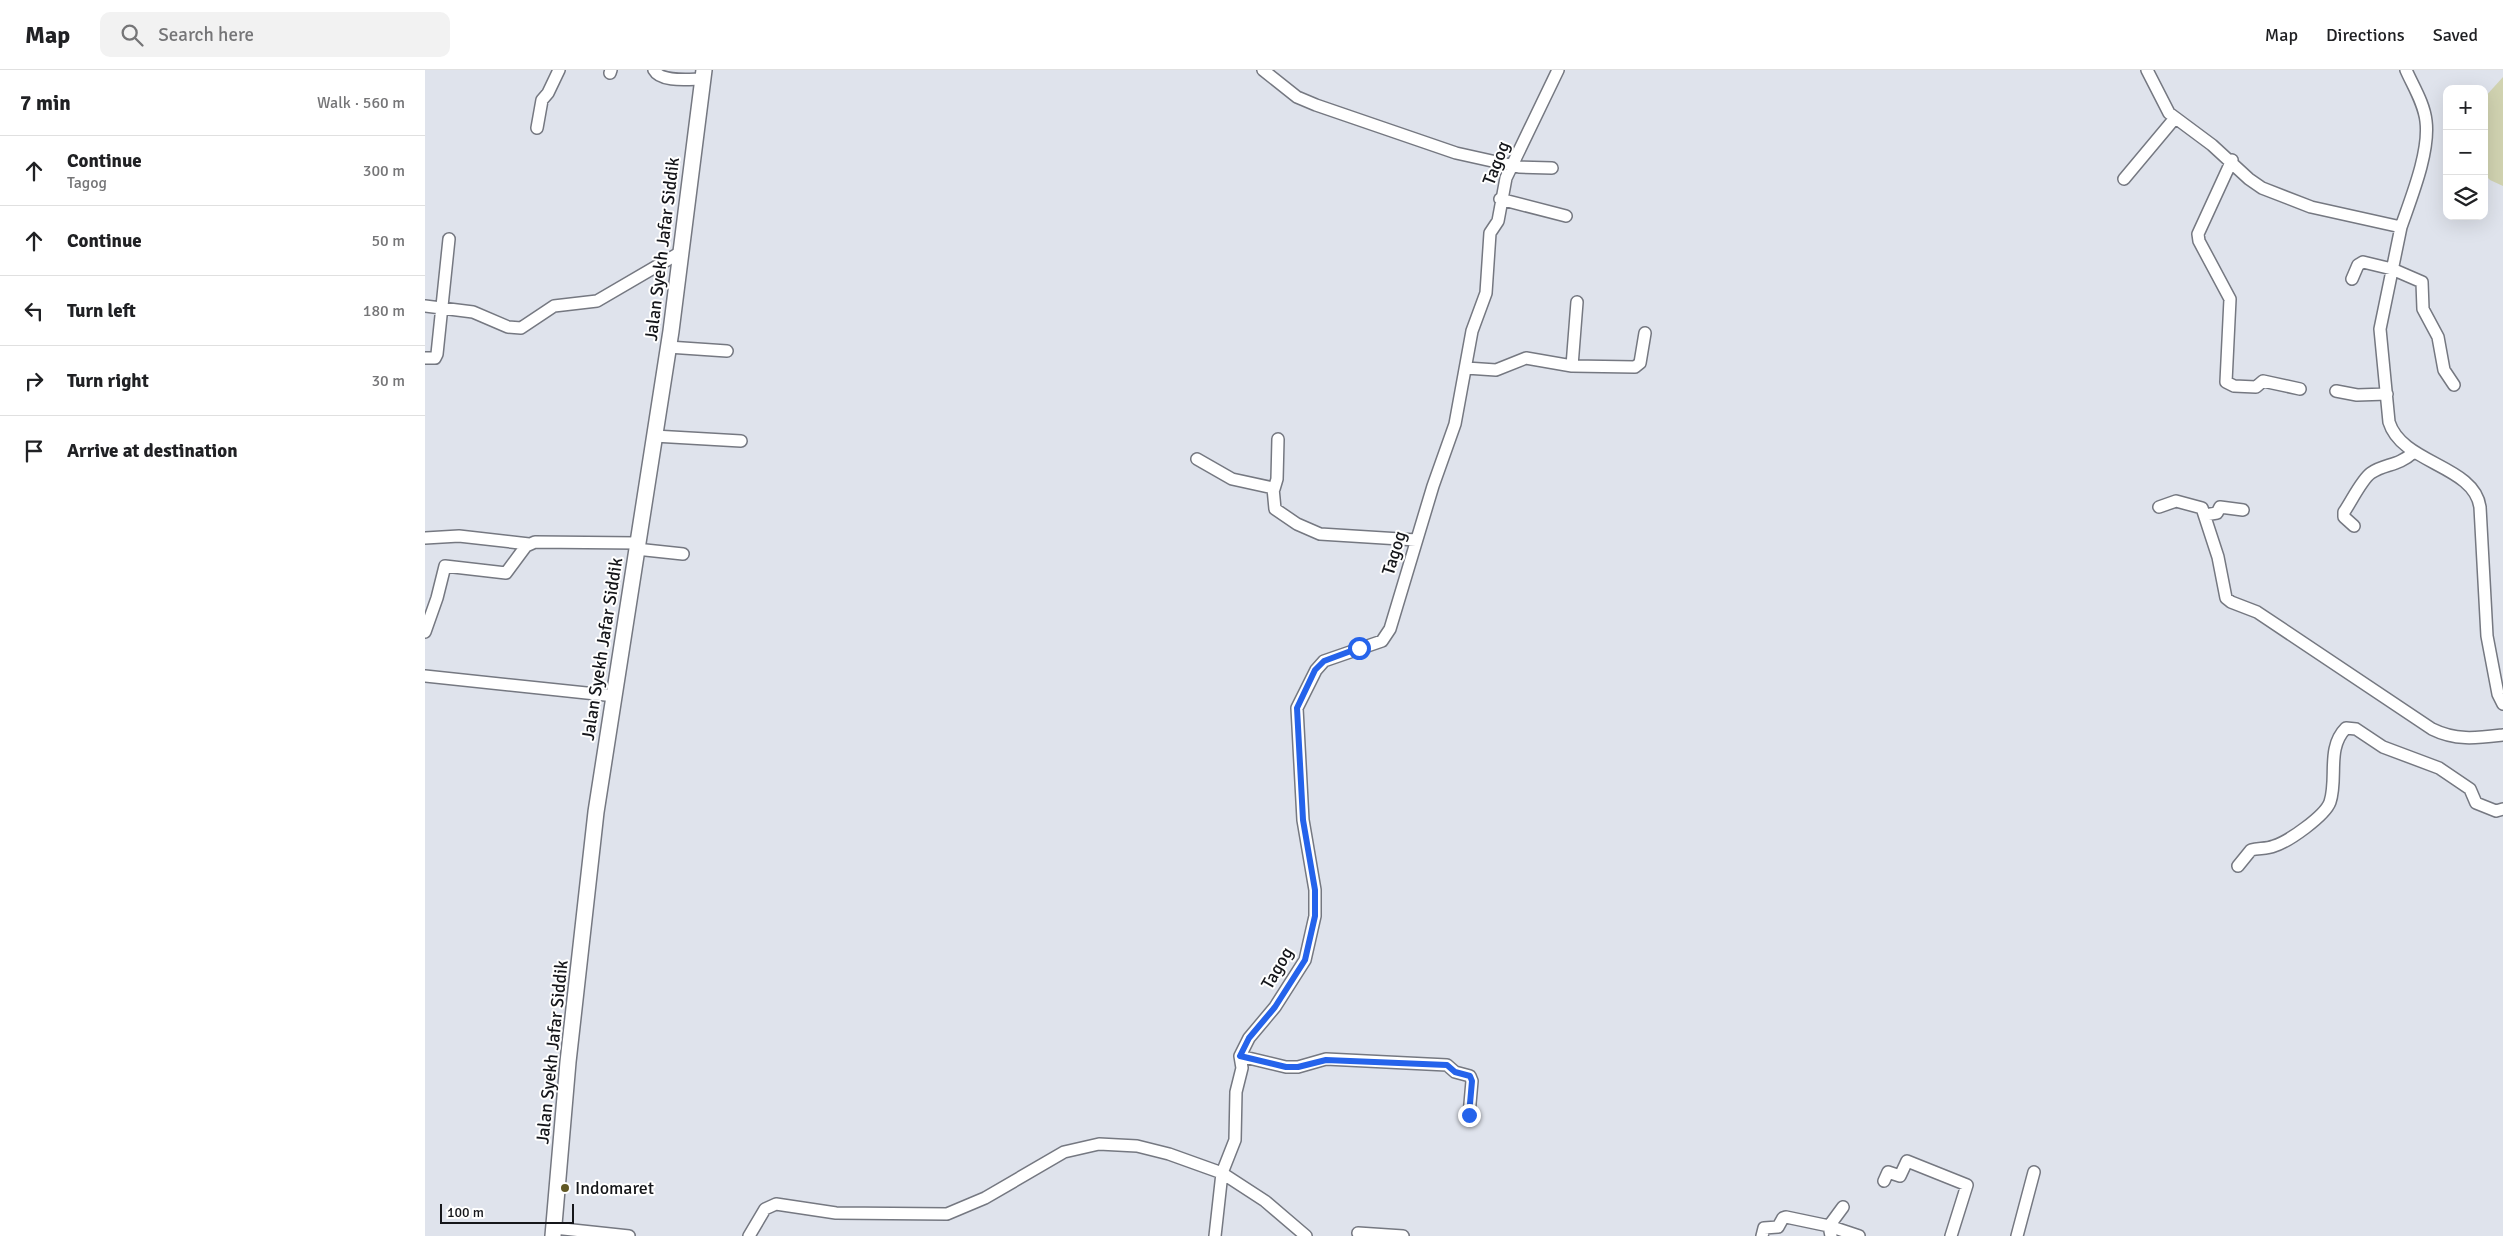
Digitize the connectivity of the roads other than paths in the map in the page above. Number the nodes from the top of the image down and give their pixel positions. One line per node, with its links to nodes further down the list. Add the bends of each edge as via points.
1 (559, 70): 9 (street, via 542,100)
2 (654, 70): 7 (street, via 664,77)
3 (1263, 70): 11 (street, via 1297,96 1316,105 1456,153)
4 (1558, 70): 11 (street, Tagog)
5 (2147, 70): 8 (street, via 2165,108)
6 (2406, 70): 16 (street, via 2424,110 2426,130 2417,181)
7 (703, 75): 18 (main road, Jalan Syekh Jafar Siddik)
8 (2175, 118): 10 (street); 13 (street)
9 (537, 128)
10 (2231, 160): 16 (street, via 2249,178 2274,194); 31 (street, via 2198,234 2230,299 2227,382 2234,386 2256,387 2263,381)
11 (1511, 166): 12 (street); 14 (street, Tagog)
12 (1552, 168)
13 (2124, 179)
14 (1500, 199): 15 (street); 29 (street, Tagog, via 1498,221 1490,233 1487,293 1472,331)
15 (1565, 216)
16 (2401, 227): 19 (street)
17 (449, 239): 23 (street)
18 (681, 252): 23 (street, via 597,301 553,306 521,328 508,327 473,312); 25 (main road, Jalan Syekh Jafar Siddik)
19 (2392, 269): 20 (street, via 2362,262); 30 (street, via 2422,282 2423,309 2438,337 2443,368); 33 (street, via 2380,329)
20 (2352, 279)
21 (1577, 302): 28 (street)
22 (425, 306): 23 (street)
23 (442, 308): 27 (street, via 437,354 435,358)
24 (1645, 333): 28 (street, via 1638,366)
25 (669, 347): 26 (street); 34 (main road, Jalan Syekh Jafar Siddik)
26 (727, 351)
27 (425, 358)
28 (1572, 366): 29 (street, via 1526,358 1496,370)
29 (1466, 368): 45 (street, Tagog, via 1455,424)
30 (2454, 385)
31 (2300, 389)
32 (2336, 392): 33 (street)
33 (2387, 394): 37 (street, via 2391,428 2399,440)
34 (654, 436): 36 (street); 47 (main road, Jalan Syekh Jafar Siddik)
35 (1278, 439): 39 (street)
36 (741, 441)
37 (2414, 452): 43 (street, via 2400,463 2367,476 2344,512 2344,517); 50 (street, via 2456,476 2473,490 2479,501 2487,636)
38 (1197, 459): 39 (street, via 1232,479)
39 (1274, 489): 45 (street, via 1275,509 1310,531)
40 (2159, 507): 42 (street, via 2176,501 2200,506)
41 (2243, 510): 42 (street, via 2220,507 2217,513)
42 (2205, 515): 54 (street, via 2226,598 2231,602 2257,612 2439,732 2460,738)
43 (2355, 526)
44 (425, 538): 46 (street, via 475,538)
45 (1416, 540): 57 (street, Tagog, via 1387,635 1382,641 1324,661 1315,670 1297,708 1303,820 1315,890 1315,916 1305,960 1275,1007 1249,1038)
46 (529, 544): 47 (street); 49 (street, via 506,573 445,566)
47 (637, 546): 48 (street); 52 (main road, Jalan Syekh Jafar Siddik)
48 (683, 554)
49 (425, 632)
50 (2498, 665): 53 (street, via 2498,694)
51 (425, 676): 52 (street)
52 (615, 696): 64 (main road, Jalan Syekh Jafar Siddik, via 596,812 568,1062)
53 (2503, 704)
54 (2503, 735)
55 (2503, 810): 56 (street, via 2496,811 2476,802 2470,789 2439,768 2389,750 2356,729 2346,728 2334,753 2331,795 2326,810 2283,842 2251,850)
56 (2238, 866)
57 (1240, 1056): 58 (street, via 1286,1067 1326,1060 1447,1065 1455,1072 1470,1076); 60 (street, via 1242,1068 1236,1092 1235,1140)
58 (1469, 1115)
59 (2034, 1172): 74 (street)
60 (1222, 1173): 67 (street, via 1145,1148 1099,1144 1063,1152 985,1198 947,1214 836,1213 776,1204 765,1209); 68 (street); 69 (street, via 1265,1201)
61 (1884, 1181): 73 (street, via 1888,1172 1900,1176 1907,1162 1967,1185)
62 (1843, 1208): 63 (street)
63 (1830, 1231): 71 (street, via 1786,1217 1778,1228 1764,1228); 72 (street)
64 (554, 1232): 66 (street)
65 (1358, 1232): 70 (street)
66 (629, 1236)
67 (749, 1236)
68 (1215, 1236)
69 (1306, 1236)
70 (1403, 1236)
71 (1762, 1236)
72 (1859, 1236)
73 (1951, 1236)
74 (2017, 1236)

